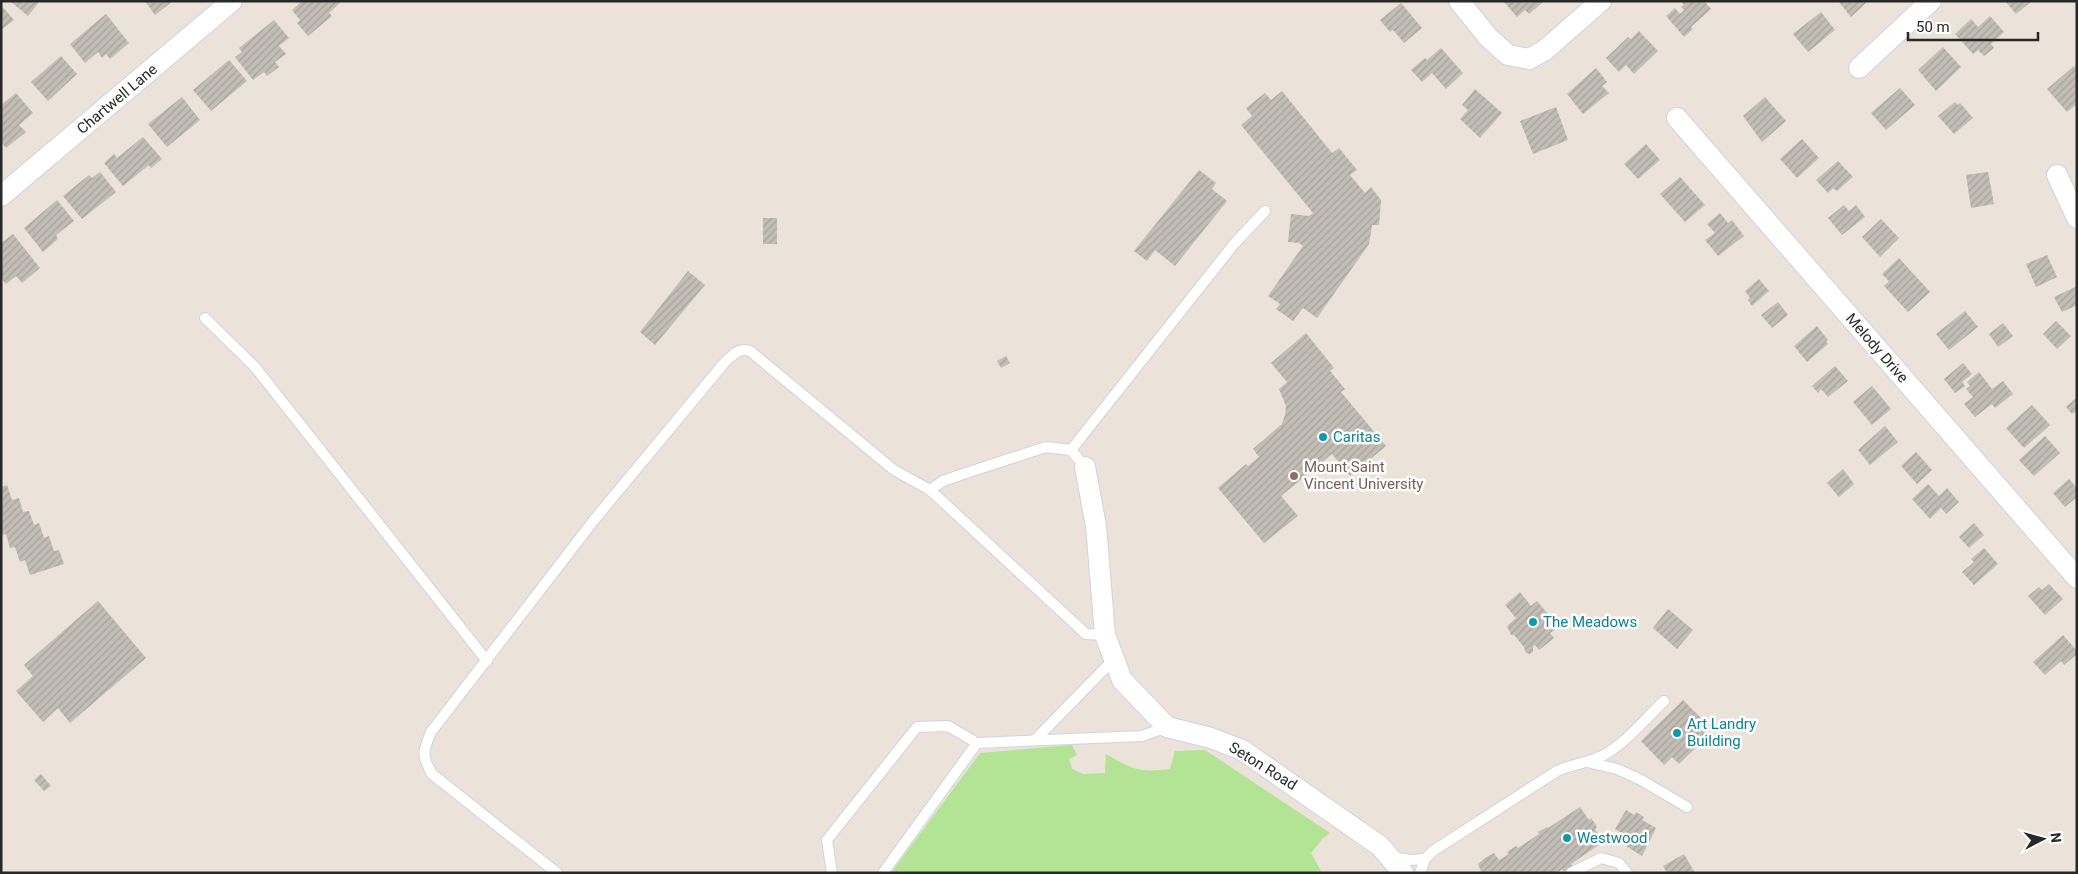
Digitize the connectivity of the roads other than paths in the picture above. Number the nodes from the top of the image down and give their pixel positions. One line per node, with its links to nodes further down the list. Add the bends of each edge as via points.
1 (1458, 1): 2 (street, via 1488,37 1508,54 1528,59 1545,50)
2 (1601, 1)
3 (1931, 1): 5 (street)
4 (230, 2): 8 (street, Chartwell Lane)
5 (1860, 68)
6 (1677, 118): 15 (street, Melody Drive)
7 (2057, 176): 10 (street)
8 (1, 196)
9 (1265, 211): 12 (lane, via 1234,244)
10 (2077, 218)
11 (205, 318): 18 (lane, via 255,367)
12 (1071, 450): 13 (lane); 14 (lane, via 1046,446 943,481)
13 (1085, 467): 16 (street, via 1096,526)
14 (930, 490): 16 (lane, via 1076,626 1086,634); 18 (lane, via 894,470 750,352 740,350 725,362 594,520)
15 (2077, 578)
16 (1105, 635): 17 (street)
17 (1113, 660): 20 (street, via 1122,680); 21 (lane)
18 (487, 661): 27 (lane, via 431,732 424,746 426,764 435,776)
19 (1664, 700): 23 (lane, via 1620,744)
20 (1167, 727): 21 (lane, via 1142,736); 26 (street, Seton Road, via 1242,750 1348,822 1380,846)
21 (1035, 740): 22 (lane)
22 (977, 743): 28 (lane, via 948,726 917,727 827,840); 29 (lane)
23 (1587, 762): 24 (lane, via 1625,772); 25 (lane, via 1557,771)
24 (1686, 807)
25 (1425, 859): 26 (lane, via 1408,860); 30 (lane)
26 (1397, 865)
27 (557, 873)
28 (832, 873)
29 (883, 873)
30 (1420, 873)
31 (1571, 873): 32 (lane, via 1601,858 1619,864)
32 (1627, 873)

